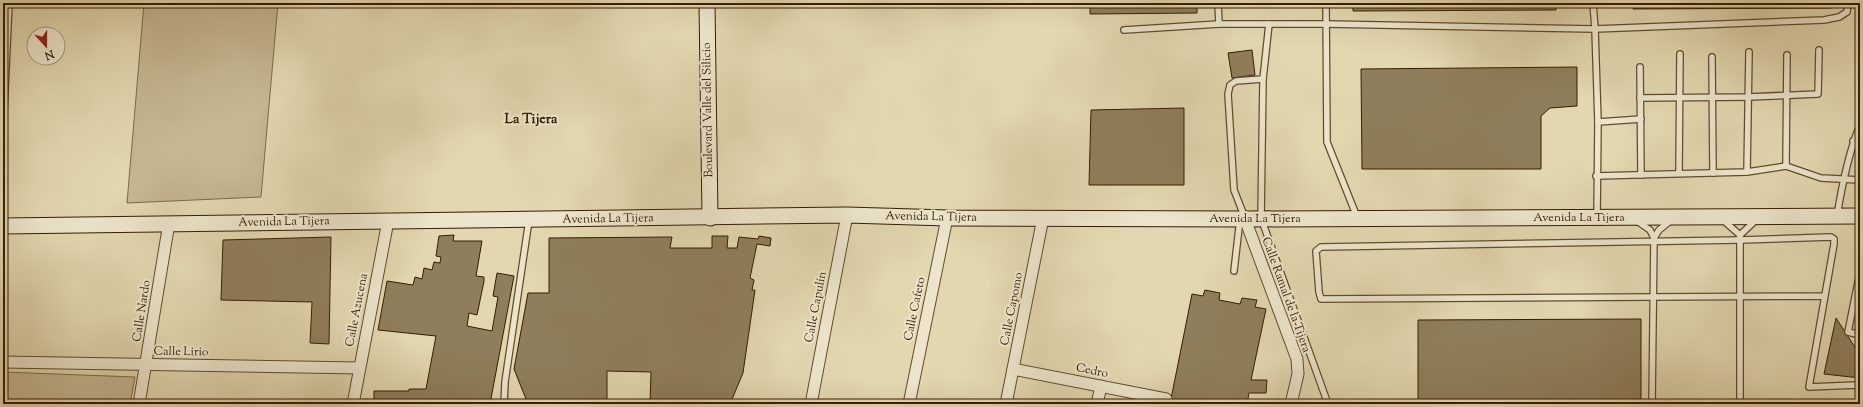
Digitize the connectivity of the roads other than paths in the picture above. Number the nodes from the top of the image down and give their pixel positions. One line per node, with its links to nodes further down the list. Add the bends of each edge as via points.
1 (8, 3): 27 (lane)
2 (707, 3): 44 (main road, Boulevard Valle del Silicio)
3 (1218, 3): 7 (lane)
4 (1326, 3): 9 (lane)
5 (1593, 3): 10 (lane)
6 (1848, 3): 10 (lane, via 1847,12 1839,18 1824,20)
7 (1219, 24): 8 (lane); 11 (lane)
8 (1269, 24): 9 (lane); 18 (lane)
9 (1326, 24): 10 (lane); 48 (lane, via 1327,142)
10 (1595, 29): 25 (lane)
11 (1124, 30)
12 (1819, 50): 19 (lane, via 1818,94)
13 (1749, 52): 22 (lane)
14 (1680, 54): 20 (lane)
15 (1787, 55): 19 (lane)
16 (1712, 57): 21 (lane)
17 (1640, 67): 23 (lane)
18 (1263, 79): 47 (lane); 51 (lane, via 1236,81 1230,85 1228,94 1234,190)
19 (1786, 96): 22 (lane); 30 (lane)
20 (1680, 97): 21 (lane); 23 (lane); 32 (lane)
21 (1712, 97): 22 (lane); 33 (lane)
22 (1748, 97): 31 (lane)
23 (1640, 98): 24 (lane)
24 (1641, 120): 25 (lane); 34 (lane)
25 (1598, 122): 35 (lane)
26 (1860, 125): 28 (lane)
27 (3, 133)
28 (1853, 141): 29 (lane); 36 (lane)
29 (1860, 142)
30 (1786, 166): 31 (lane); 36 (lane, via 1821,178)
31 (1747, 172): 33 (lane)
32 (1679, 173): 33 (lane); 34 (lane)
33 (1713, 173)
34 (1641, 175): 35 (lane)
35 (1596, 176): 49 (lane)
36 (1844, 179): 37 (lane); 40 (lane)
37 (1860, 180)
38 (847, 215): 44 (main road, Avenida La Tijera); 45 (main road, Avenida La Tijera); 75 (street, Calle Capulín)
39 (1763, 216): 40 (main road, Avenida La Tijera); 43 (main road, Avenida La Tijera); 56 (lane, via 1752,222)
40 (1836, 216): 41 (main road, Avenida La Tijera)
41 (1860, 216)
42 (1678, 217): 43 (main road, Avenida La Tijera); 50 (main road, Avenida La Tijera); 57 (lane, via 1667,222)
43 (1715, 217): 56 (lane, via 1725,222)
44 (710, 218): 52 (main road, Avenida La Tijera)
45 (947, 218): 46 (main road, Avenida La Tijera); 76 (street, Calle Cafeto)
46 (1043, 218): 51 (main road, Avenida La Tijera); 67 (street, Calle Capomo)
47 (1261, 218): 48 (main road, Avenida La Tijera); 51 (main road, Avenida La Tijera); 80 (lane)
48 (1358, 218): 49 (main road, Avenida La Tijera)
49 (1597, 218): 50 (main road, Avenida La Tijera)
50 (1629, 218): 57 (lane, via 1650,230)
51 (1243, 219): 58 (lane); 79 (street, Calle Ramal de la Tijera, via 1297,359 1298,374)
52 (529, 220): 53 (main road, Avenida La Tijera); 74 (lane)
53 (388, 221): 54 (main road, Avenida La Tijera); 66 (street, Calle Azucena)
54 (169, 223): 55 (main road, Avenida La Tijera); 65 (street, Calle Nardo)
55 (3, 226)
56 (1740, 238): 57 (lane); 60 (lane); 61 (lane, via 1834,239)
57 (1654, 239): 62 (lane); 62 (lane, via 1321,247 1316,251 1321,298)
58 (1234, 271)
59 (1860, 272): 63 (lane, via 1848,332)
60 (1739, 296): 61 (lane); 62 (lane); 82 (lane)
61 (1824, 296): 69 (lane, via 1809,387)
62 (1653, 297): 81 (lane)
63 (1860, 335)
64 (3, 362): 65 (street, Calle Lirio)
65 (146, 364): 66 (street, Calle Lirio); 72 (street, Calle Nardo)
66 (359, 368): 73 (street, Calle Azucena)
67 (1013, 369): 68 (street, Cedro); 77 (street, Calle Capomo)
68 (1101, 386): 70 (street, Cedro); 78 (street)
69 (1860, 386)
70 (1166, 399)
71 (1860, 400): 83 (lane)
72 (139, 404)
73 (352, 404)
74 (504, 404)
75 (811, 404)
76 (909, 404)
77 (1006, 404)
78 (1097, 404)
79 (1292, 404)
80 (1328, 404)
81 (1652, 404)
82 (1740, 404)
83 (1859, 404)

